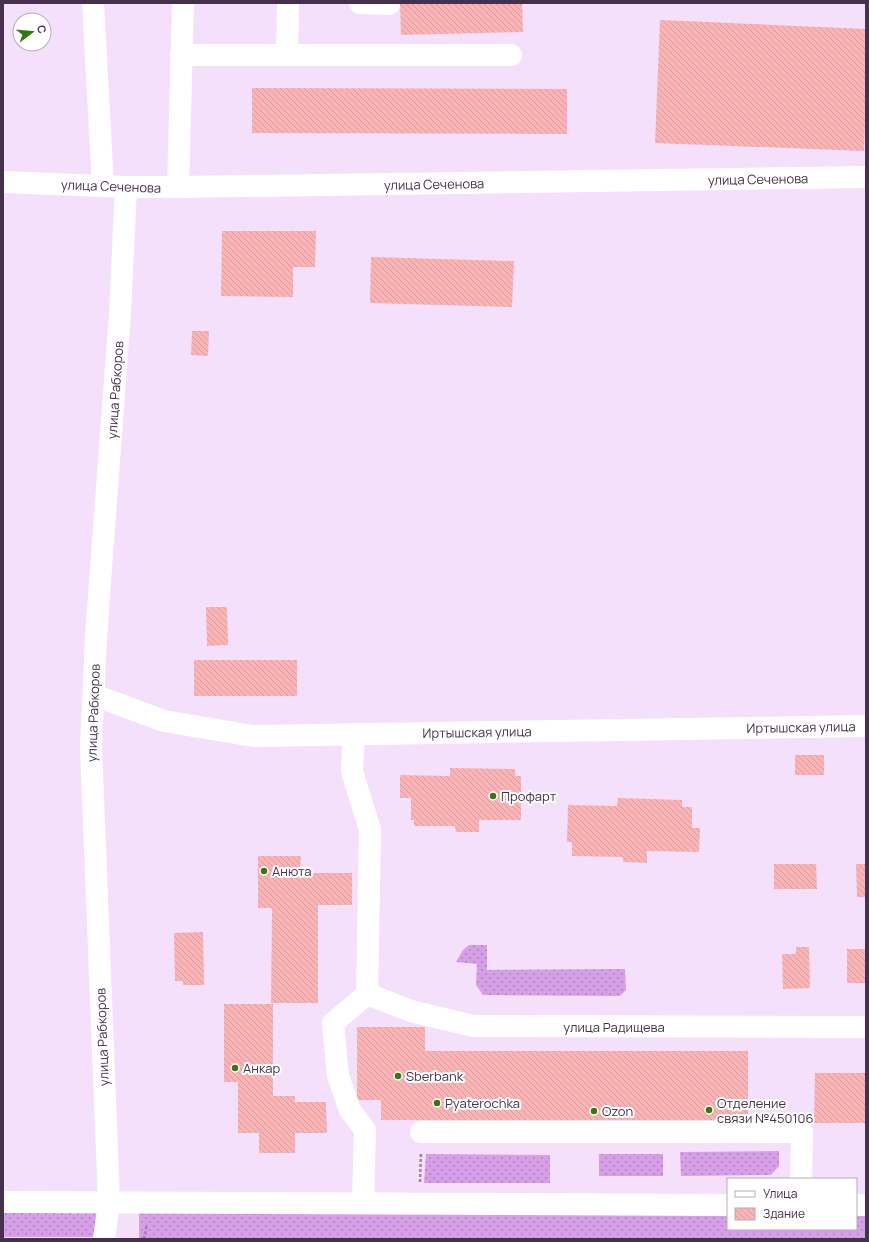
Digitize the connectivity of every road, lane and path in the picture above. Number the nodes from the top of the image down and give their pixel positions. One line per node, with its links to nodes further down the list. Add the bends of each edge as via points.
1 (93, 3): 11 (street)
2 (182, 3): 6 (street)
3 (288, 3): 7 (street)
4 (360, 3): 5 (street)
5 (389, 4)
6 (181, 55): 7 (street); 13 (street)
7 (287, 55): 8 (street)
8 (511, 55)
9 (866, 177): 13 (street, улица Сеченова)
10 (3, 182): 11 (street, улица Сеченова)
11 (103, 186): 12 (street, улица Сеченова)
12 (126, 187): 13 (street, улица Сеченова); 14 (street, улица Рабкоров, via 120,321 96,636)
13 (178, 187)
14 (94, 695): 16 (street, Иртышская улица, via 164,721 253,736); 22 (street, улица Рабкоров, via 91,747)
15 (866, 726): 16 (street, Иртышская улица)
16 (354, 734): 17 (street, via 352,771 370,830)
17 (367, 994): 18 (street, улица Радищева, via 412,1011 473,1026); 23 (street, via 333,1023 338,1076 350,1110 365,1130)
18 (866, 1027)
19 (421, 1132): 20 (street, via 802,1132); 24 (path)
20 (801, 1178)
21 (3, 1202): 22 (street)
22 (109, 1202): 23 (street); 26 (street, улица Рабкоров)
23 (363, 1203): 24 (street)
24 (420, 1203): 25 (street)
25 (727, 1205)
26 (104, 1239)

